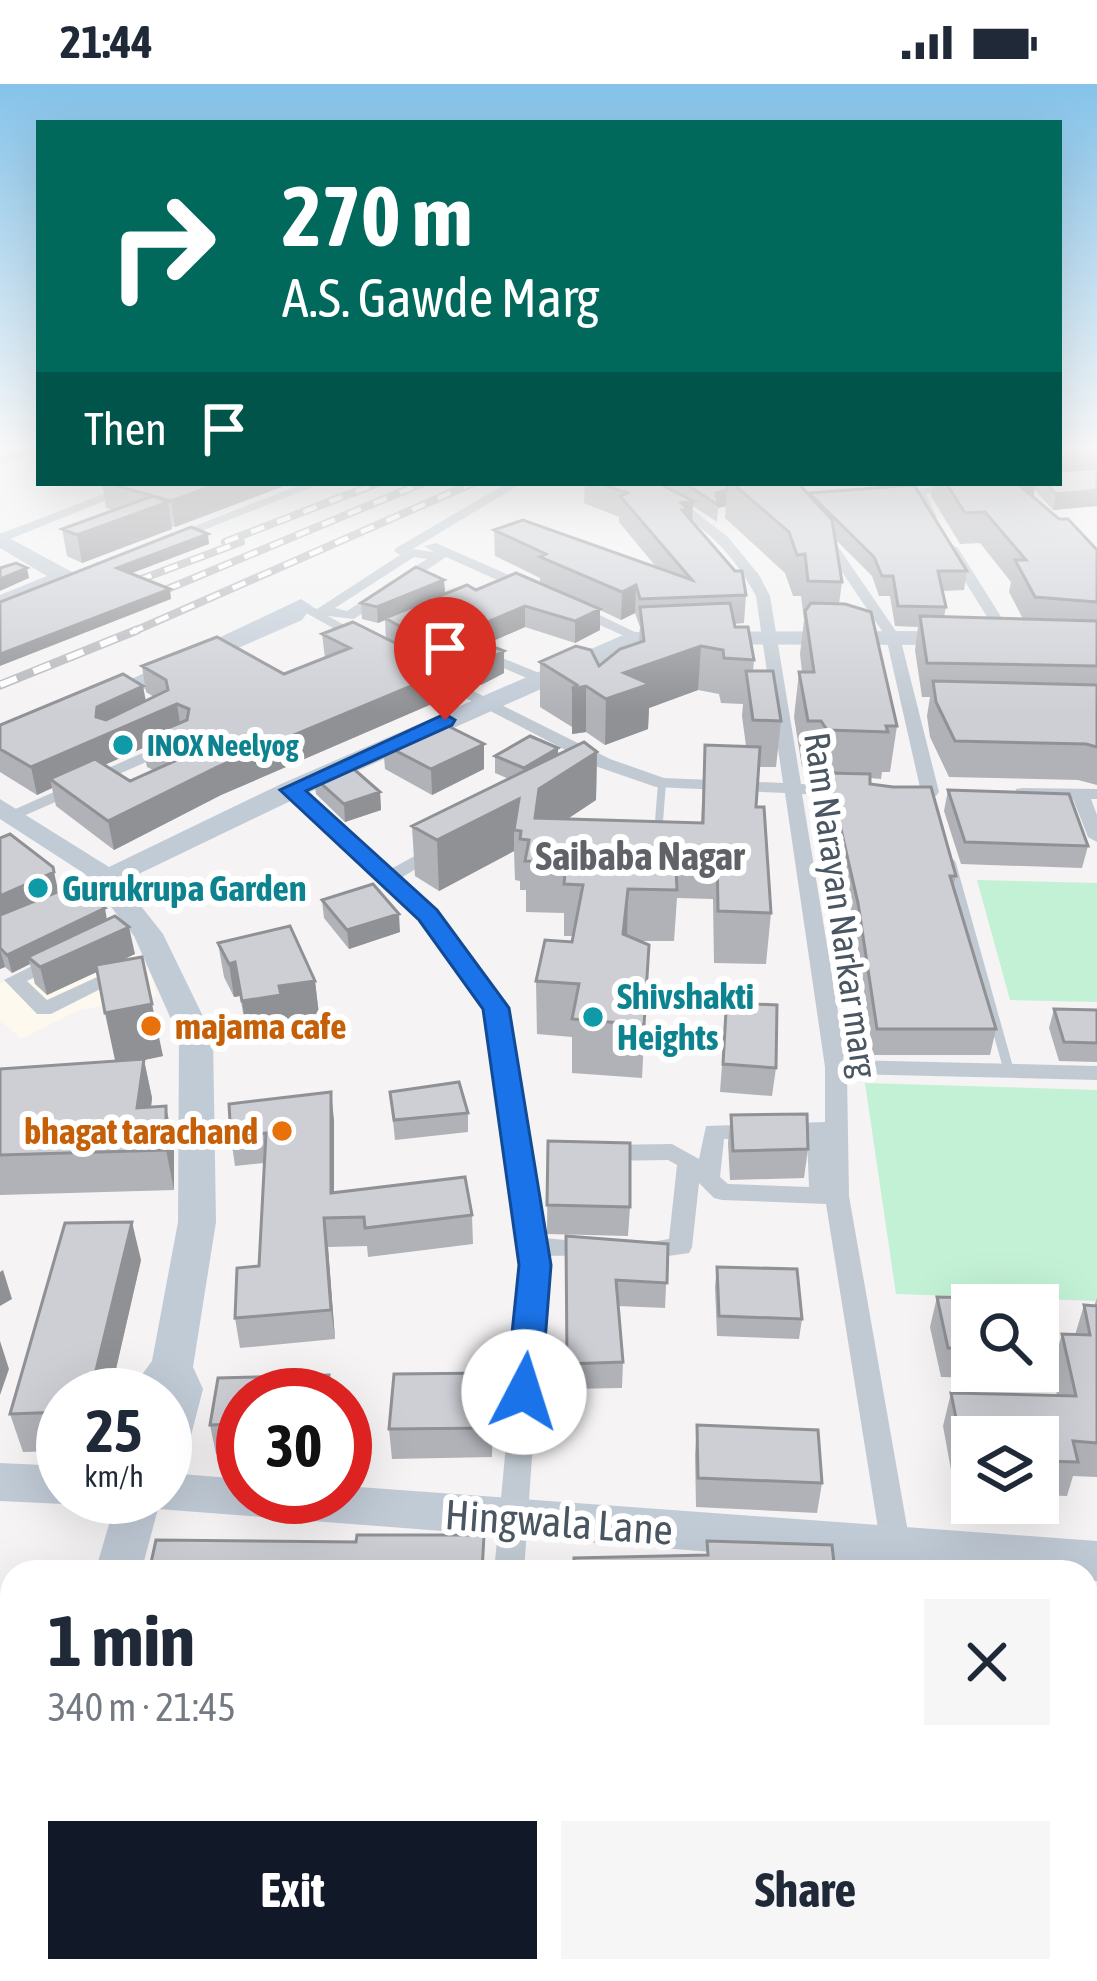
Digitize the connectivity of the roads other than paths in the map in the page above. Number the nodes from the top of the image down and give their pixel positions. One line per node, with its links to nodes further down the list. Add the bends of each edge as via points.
1 (181, 535): 8 (street)
2 (431, 535): 7 (street)
3 (716, 535): 16 (street, Ram Narayan Narkar marg, via 764,596)
4 (820, 535): 18 (street)
5 (946, 535): 19 (street)
6 (0, 539): 12 (street, via 72,575)
7 (420, 541): 9 (street); 14 (street)
8 (161, 542)
9 (506, 580): 10 (street); 11 (street)
10 (485, 588)
11 (544, 596)
12 (0, 603)
13 (563, 603): 17 (street)
14 (320, 607): 14 (street, via 350,616 438,556 412,554); 20 (street); 26 (street)
15 (382, 631): 20 (street)
16 (769, 634): 17 (street); 18 (street); 34 (street, Ram Narayan Narkar marg)
17 (638, 637): 24 (street)
18 (893, 637): 19 (street); 27 (street)
19 (1020, 639)
20 (362, 640): 22 (street)
21 (429, 649): 25 (street, via 401,660)
22 (381, 650)
23 (485, 655): 24 (street)
24 (539, 678): 25 (street)
25 (483, 703): 30 (street); 33 (street)
26 (69, 706)
27 (911, 706): 28 (street); 40 (street)
28 (934, 707)
29 (183, 740): 41 (street)
30 (604, 763): 31 (street); 32 (street)
31 (584, 773)
32 (662, 783): 34 (street); 44 (lane)
33 (291, 790): 46 (street); 47 (street)
34 (791, 790): 35 (street); 51 (street, Ram Narayan Narkar marg)
35 (884, 791)
36 (907, 791): 40 (street)
37 (952, 792): 40 (street)
38 (994, 793): 39 (street)
39 (1089, 794): 43 (street)
40 (932, 797)
41 (4, 816): 47 (street, via 76,876)
42 (466, 836): 46 (street)
43 (1097, 837)
44 (658, 838)
45 (947, 849): 52 (lane)
46 (387, 878): 55 (street, via 428,915 496,1008)
47 (102, 881): 48 (street); 50 (street, via 126,928)
48 (41, 909)
49 (75, 952): 50 (street, via 14,982 44,1009)
50 (160, 955): 58 (street, via 196,1037 200,1114 197,1222)
51 (836, 1067): 52 (street); 54 (street, Ram Narayan Narkar marg)
52 (1009, 1071): 53 (street)
53 (1097, 1073)
54 (827, 1130): 56 (street, Ram Narayan Narkar marg); 56 (street, via 714,1131 708,1179 722,1192)
55 (518, 1154): 57 (street); 57 (street, via 689,1162 684,1238 668,1252)
56 (829, 1196): 66 (street)
57 (532, 1247): 62 (street)
58 (163, 1368)
59 (0, 1482): 60 (street)
60 (36, 1484)
61 (192, 1494): 62 (street, Hingwala Lane)
62 (513, 1518): 65 (street); 66 (street, Hingwala Lane)
63 (131, 1524): 64 (street)
64 (121, 1560)
65 (509, 1560)
66 (899, 1560)

